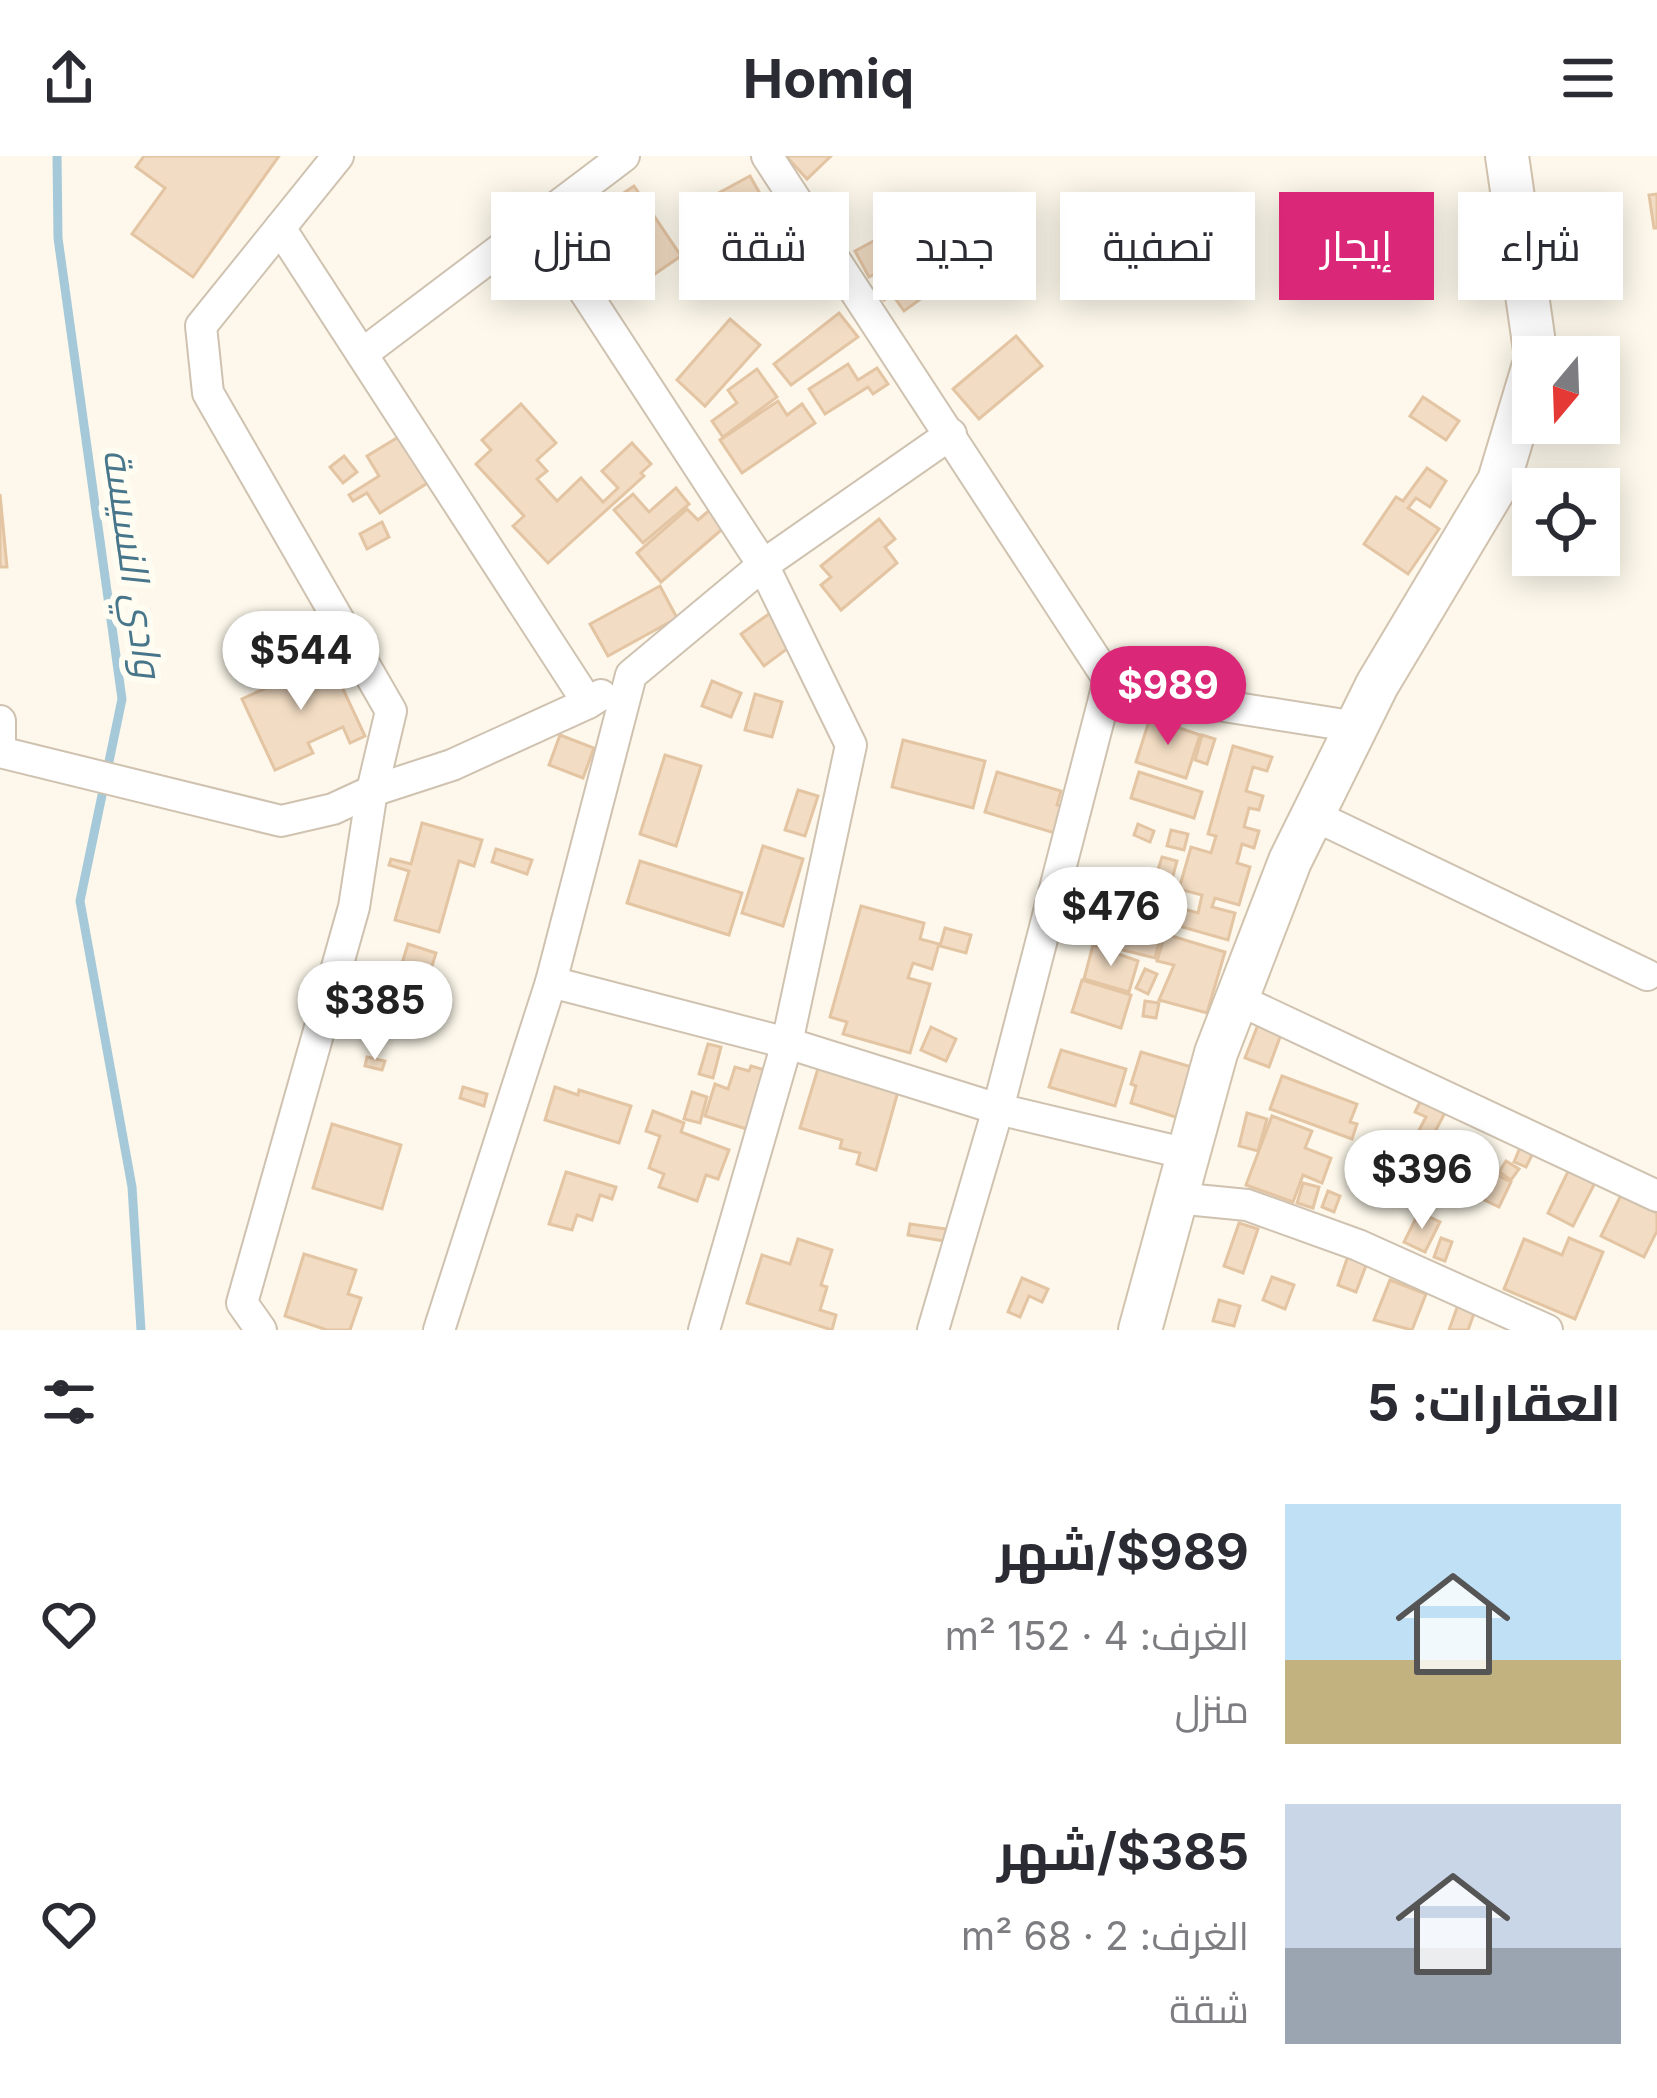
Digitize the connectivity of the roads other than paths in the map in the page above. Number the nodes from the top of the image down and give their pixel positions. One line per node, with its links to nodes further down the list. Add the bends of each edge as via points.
1 (338, 156): 6 (street)
2 (624, 156): 5 (street)
3 (767, 156): 11 (street)
4 (1507, 156): 9 (street)
5 (579, 192)
6 (280, 228): 10 (street); 20 (street, via 201,326 208,393 391,711)
7 (491, 259): 10 (street)
8 (590, 300): 13 (street)
9 (1533, 336)
10 (362, 354): 16 (street)
11 (951, 434): 13 (street); 15 (street)
12 (1512, 438): 18 (street, via 1499,481)
13 (763, 565): 14 (street); 25 (street, via 850,745)
14 (631, 675): 16 (street); 23 (street)
15 (1109, 680): 18 (street); 26 (street)
16 (588, 703): 20 (street, via 452,765)
17 (0, 721): 19 (street)
18 (1357, 727): 21 (street)
19 (0, 748): 20 (street, via 281,821)
20 (372, 791): 30 (street, via 354,907 242,1304)
21 (1313, 815): 22 (street); 24 (street)
22 (1647, 975)
23 (551, 982): 25 (street); 31 (street)
24 (1235, 998): 27 (street); 28 (street)
25 (787, 1043): 26 (street); 32 (street)
26 (998, 1109): 27 (street); 33 (street)
27 (1188, 1154): 29 (street)
28 (1657, 1196)
29 (1176, 1198): 34 (street); 35 (street, via 1246,1205 1358,1245)
30 (261, 1330)
31 (439, 1330)
32 (704, 1330)
33 (933, 1330)
34 (1140, 1330)
35 (1546, 1330)

